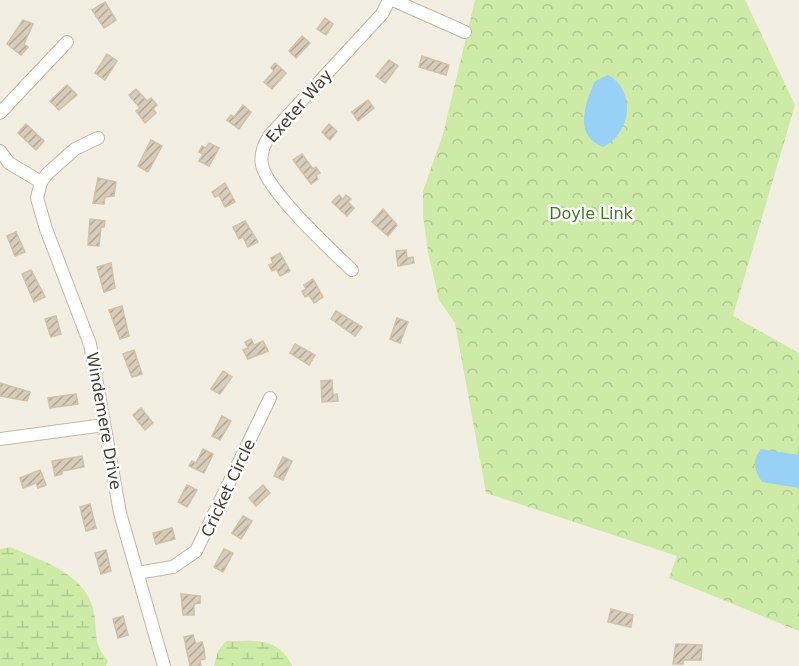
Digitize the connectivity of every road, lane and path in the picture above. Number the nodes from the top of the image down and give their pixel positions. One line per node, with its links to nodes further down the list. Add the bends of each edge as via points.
1 (391, 0): 2 (street); 8 (street, Exeter Way, via 270,135 262,153 263,168 273,186)
2 (465, 32)
3 (67, 42): 4 (street)
4 (0, 113)
5 (98, 138): 7 (street, via 75,149)
6 (0, 151): 7 (street, via 9,163)
7 (40, 182): 10 (street, Windemere Drive, via 40,212 90,344)
8 (352, 270)
9 (270, 398): 12 (street, Cricket Circle, via 196,551 173,567)
10 (104, 425): 11 (street); 12 (street, Windemere Drive, via 120,513)
11 (0, 439)
12 (138, 573): 13 (street, Windemere Drive)
13 (164, 666)

